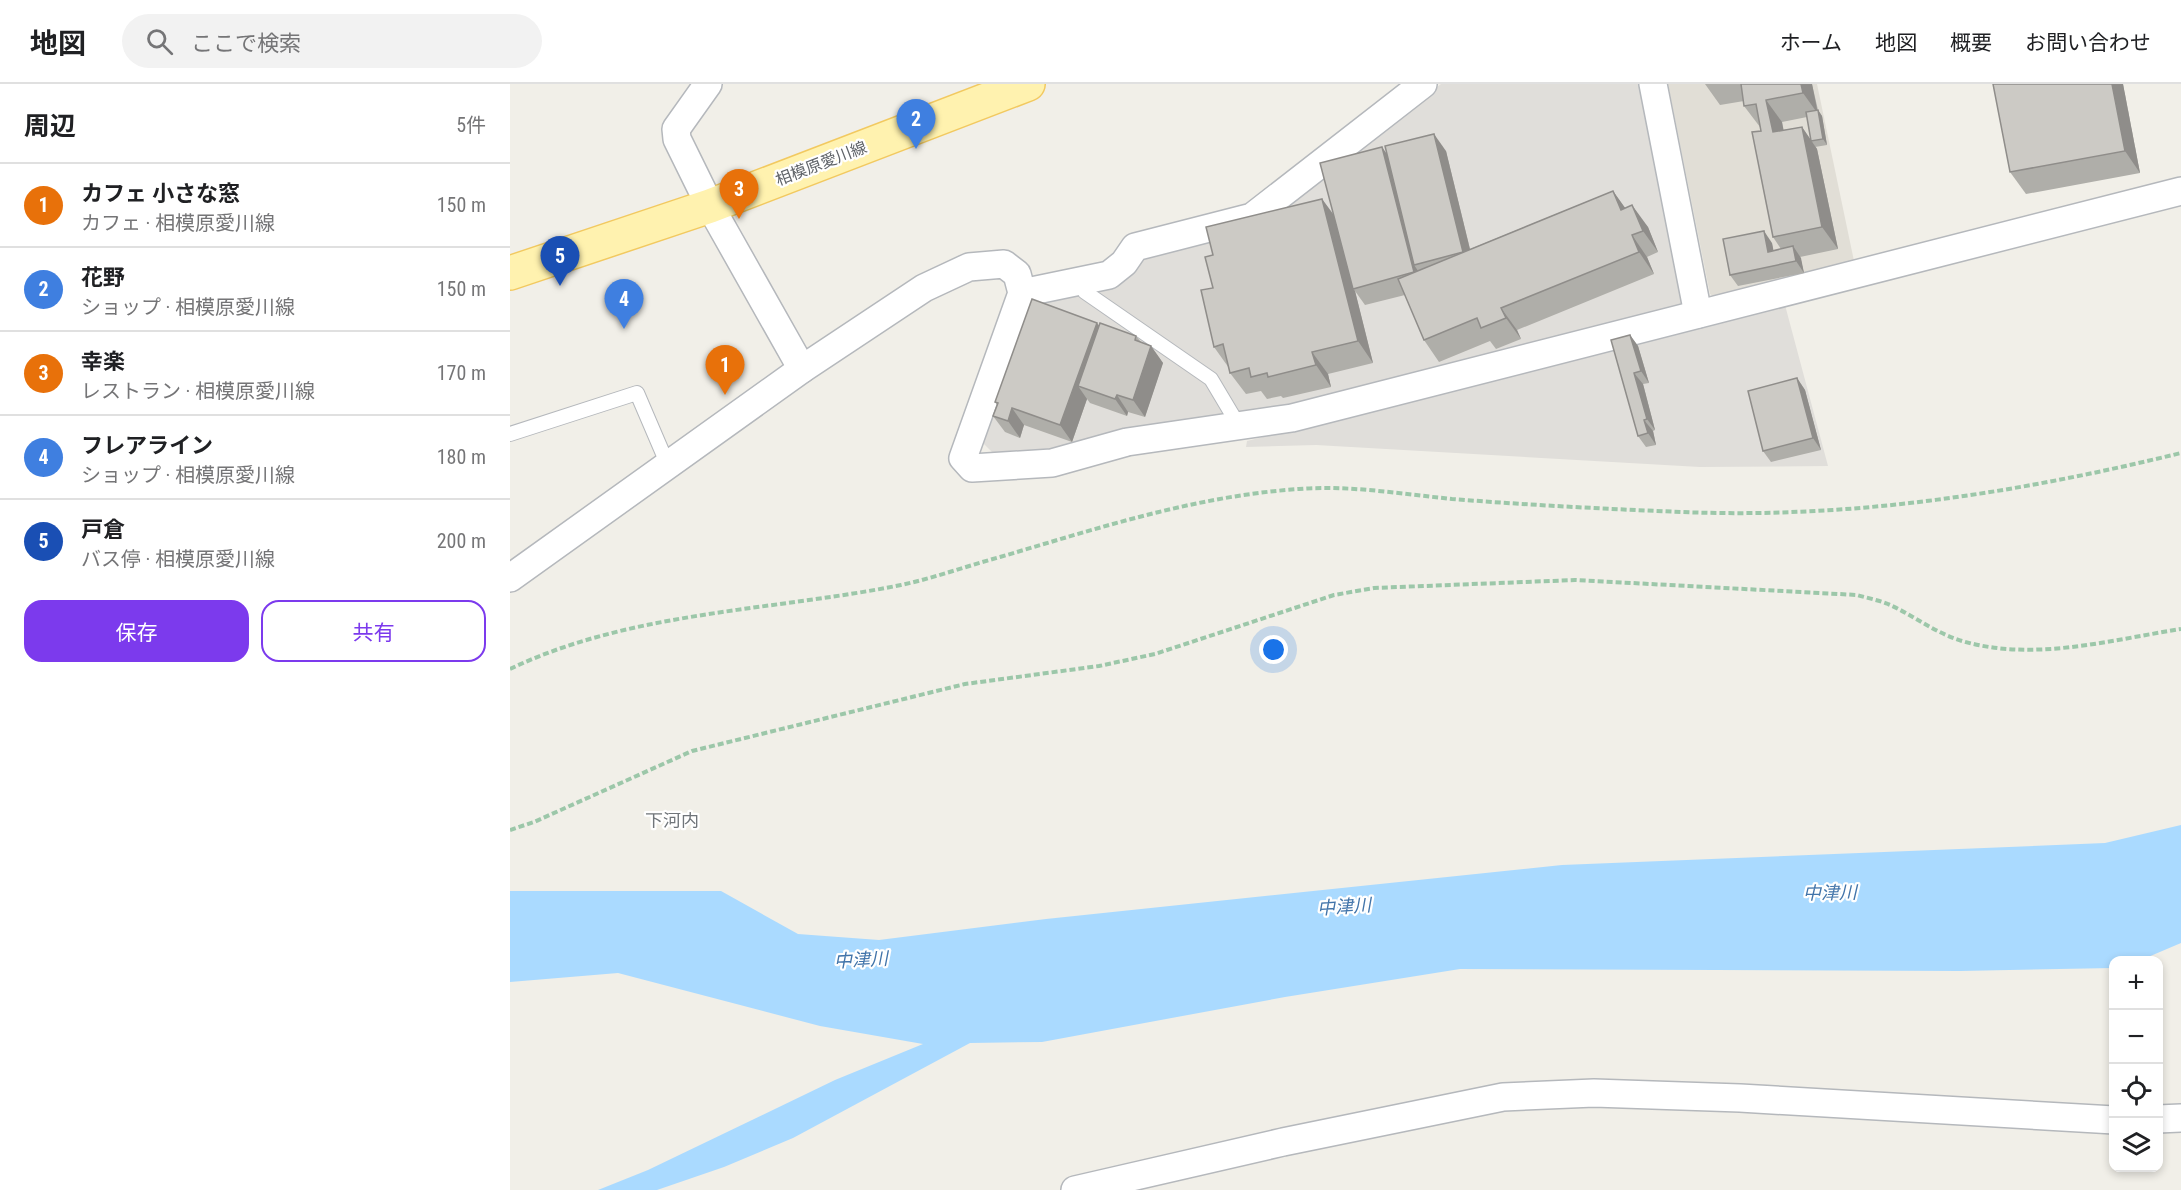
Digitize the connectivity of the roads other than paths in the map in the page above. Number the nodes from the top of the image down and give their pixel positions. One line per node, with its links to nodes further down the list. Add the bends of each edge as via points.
1 (708, 84): 6 (street, via 675,129)
2 (1028, 84): 6 (main road, 相模原愛川線)
3 (1423, 84): 8 (street, via 1252,217 1136,247 1109,274)
4 (1653, 84): 10 (street)
5 (2181, 191): 10 (street)
6 (710, 206): 7 (main road, 相模原愛川線); 11 (street)
7 (510, 273)
8 (1081, 281): 9 (street); 12 (lane, via 1085,292 1211,379)
9 (1022, 293): 11 (street, via 1017,274 1004,264 969,267 924,288); 12 (street, via 963,458 972,468 1052,463 1127,442)
10 (1698, 314): 12 (street, via 1292,418)
11 (802, 369): 14 (street)
12 (1239, 426)
13 (510, 434): 14 (lane, via 637,393)
14 (667, 463): 15 (street)
15 (510, 578)
16 (2181, 1118): 17 (street)
17 (2163, 1119)
18 (2109, 1120): 19 (street, via 1717,1097 1594,1093 1503,1097 1283,1142)
19 (1109, 1186): 20 (street)
20 (1075, 1190)

